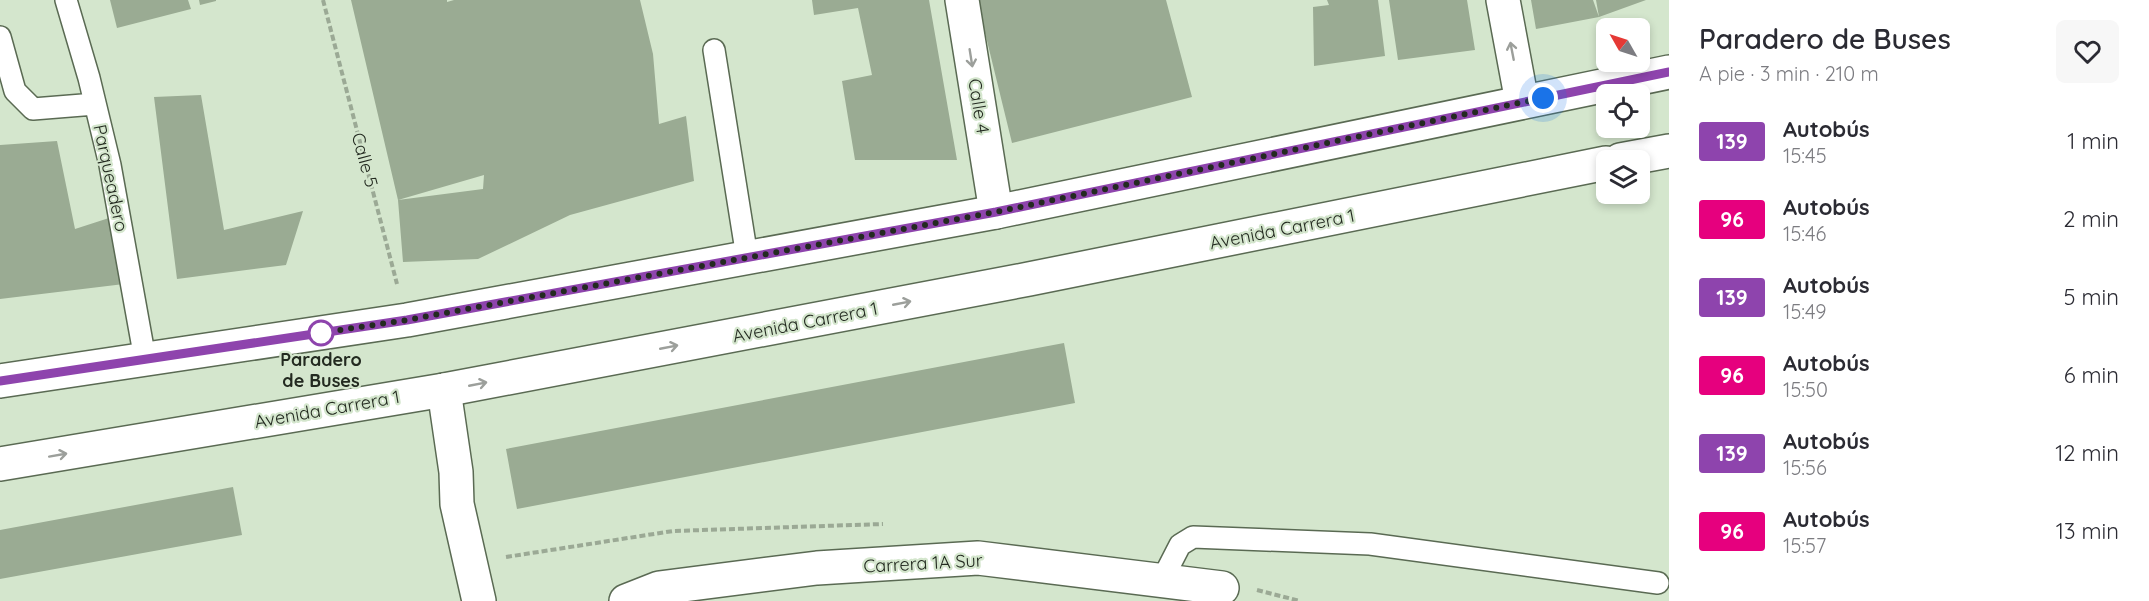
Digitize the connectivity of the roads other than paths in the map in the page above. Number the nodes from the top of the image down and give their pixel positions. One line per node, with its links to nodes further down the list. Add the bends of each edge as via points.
1 (66, 0): 8 (lane, Parqueadero)
2 (962, 0): 12 (main road, Calle 4, one-way to 12)
3 (1503, 0): 7 (main road, one-way to 3)
4 (0, 37): 8 (lane, via 15,91 33,109)
5 (714, 50): 13 (lane)
6 (1669, 72): 7 (main road)
7 (1522, 102): 12 (main road)
8 (95, 104): 14 (lane, Parqueadero)
9 (1669, 151): 10 (main road)
10 (1650, 154)
11 (1596, 165): 16 (main road, Avenida Carrera 1, one-way to 11, via 1029,279)
12 (996, 212): 13 (main road)
13 (747, 257): 14 (main road, via 407,320)
14 (145, 359): 15 (main road)
15 (0, 381)
16 (444, 390): 17 (main road, Avenida Carrera 1, one-way to 16); 21 (main road, via 457,504)
17 (0, 464)
18 (1162, 580): 19 (lane, via 1180,545 1192,537 1370,544); 20 (main road, Carrera 1A Sur); 22 (main road, Carrera 1A Sur, via 978,558 817,568 659,588)
19 (1658, 583)
20 (1222, 588)
21 (479, 601)
22 (626, 601)

